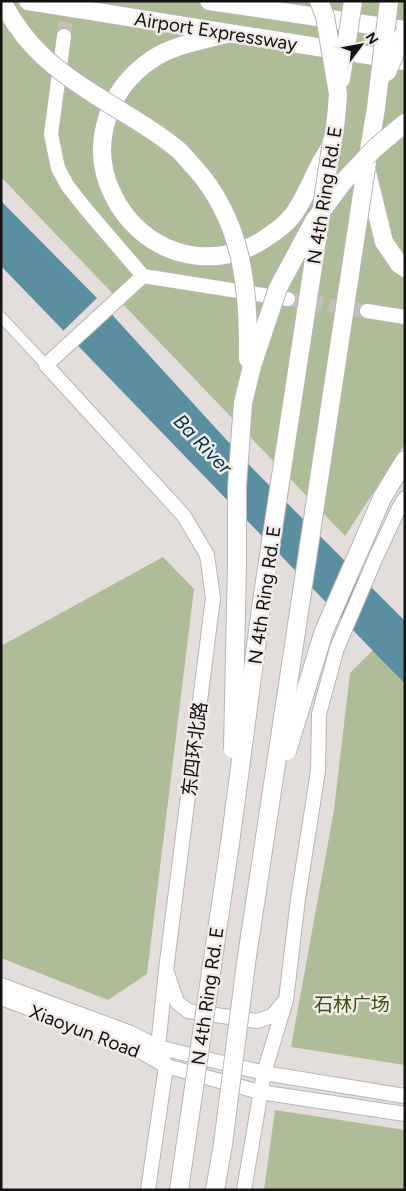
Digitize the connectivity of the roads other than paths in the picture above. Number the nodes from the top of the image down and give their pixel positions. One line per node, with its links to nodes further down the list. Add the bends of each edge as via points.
1 (2, 1): 23 (highway, bridge, via 22,34 54,67 178,149 214,192 230,223 241,258)
2 (28, 1): 8 (highway, Airport Expressway)
3 (209, 1): 7 (highway, Airport Expressway)
4 (319, 1): 11 (highway, bridge, via 325,16)
5 (353, 1): 11 (highway, N 4th Ring Rd. E, bridge)
6 (389, 1): 12 (highway, N 4th Ring Rd. E, bridge)
7 (405, 31): 12 (highway, bridge)
8 (229, 33): 10 (highway, Airport Expressway); 14 (highway, bridge, via 155,57 129,77 116,96 102,137 102,159 106,182 133,226 154,242 179,253 205,257 251,247 274,233 292,216)
9 (64, 36): 17 (street, via 51,134 58,168 67,186)
10 (405, 60)
11 (338, 94): 14 (highway, N 4th Ring Rd. E)
12 (376, 108): 15 (highway, N 4th Ring Rd. E, bridge)
13 (405, 123): 23 (highway, bridge, via 374,149 344,181 314,221 278,288)
14 (332, 141): 27 (highway, N 4th Ring Rd. E, bridge, via 262,601)
15 (366, 168): 16 (highway, via 384,242); 26 (highway, N 4th Ring Rd. E, bridge)
16 (405, 268)
17 (143, 276): 18 (street); 22 (street)
18 (288, 299)
19 (367, 311): 21 (street)
20 (1, 317): 22 (street)
21 (405, 317)
22 (46, 364): 28 (street, 东四环北路, via 184,516 207,555 213,598)
23 (248, 384): 27 (highway, bridge, via 243,403 237,487)
24 (405, 460): 26 (highway, bridge, via 382,498 324,631)
25 (405, 498): 31 (street, via 337,648 319,714 318,771)
26 (272, 796): 40 (highway, bridge)
27 (231, 836): 39 (highway, N 4th Ring Rd. E, bridge)
28 (166, 970): 31 (street, via 178,1002 188,1011 257,1021 272,1016); 32 (street, 东四环北路)
29 (1, 985): 32 (street, Xiaoyun Road, via 131,1033)
30 (1, 998): 33 (street, Xiaoyun Road, via 131,1046)
31 (286, 1000): 34 (street)
32 (158, 1047): 33 (street, 东四环北路); 34 (street, Xiaoyun Road)
33 (166, 1066): 35 (street, Xiaoyun Road); 38 (street)
34 (264, 1072): 35 (street); 36 (street, Xiaoyun Road)
35 (260, 1092): 37 (street, Xiaoyun Road); 41 (street)
36 (405, 1096)
37 (405, 1114)
38 (148, 1190)
39 (179, 1190)
40 (216, 1190)
41 (244, 1190)

